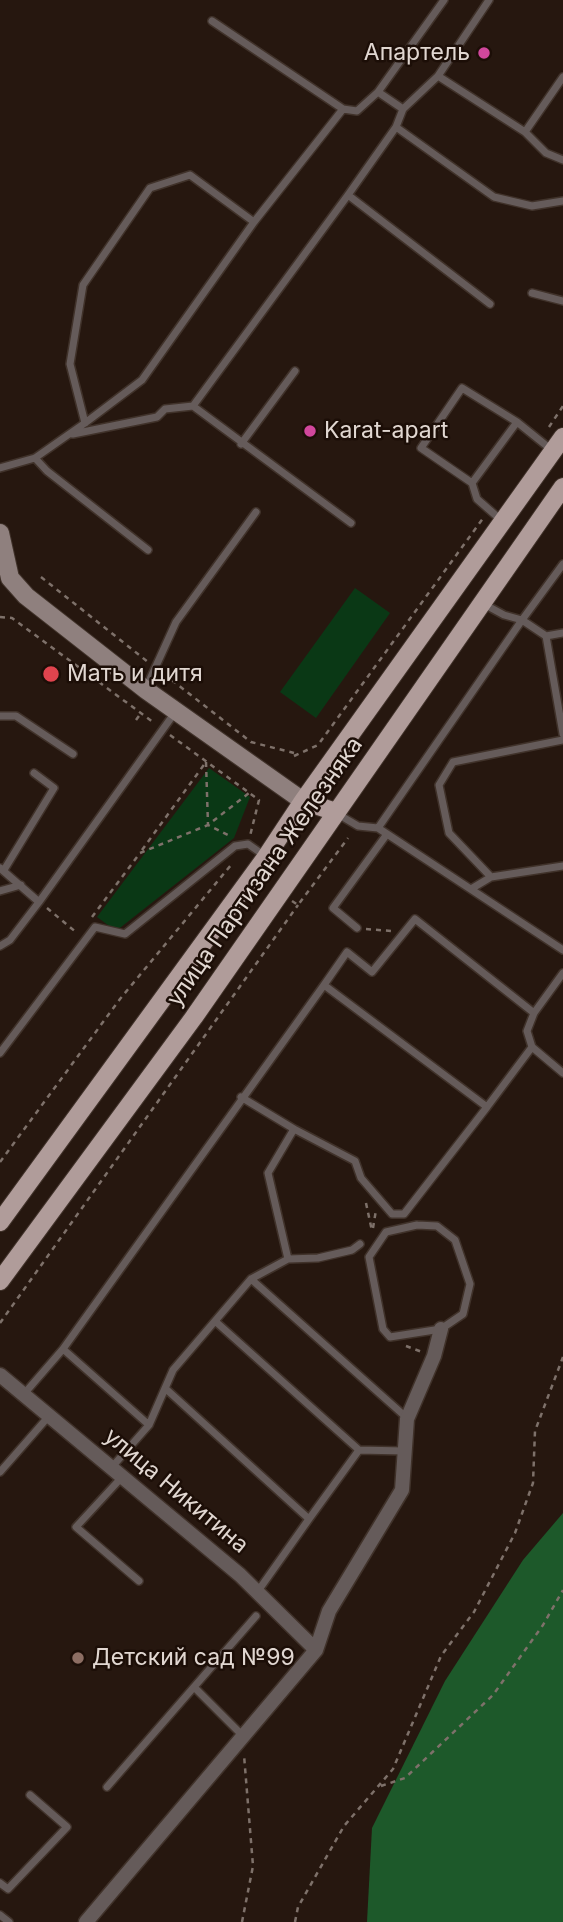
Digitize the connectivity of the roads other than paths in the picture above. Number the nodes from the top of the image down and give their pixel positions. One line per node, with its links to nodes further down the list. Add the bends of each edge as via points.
1 (444, 0): 6 (lane)
2 (489, 0): 4 (lane)
3 (212, 20): 7 (lane)
4 (438, 76): 8 (lane); 10 (lane)
5 (563, 76): 10 (lane)
6 (378, 92): 7 (lane, via 358,111); 8 (lane)
7 (343, 109): 14 (lane)
8 (402, 109): 9 (lane)
9 (396, 127): 12 (lane); 13 (lane, via 494,197 532,206)
10 (524, 132): 11 (lane, via 546,153)
11 (563, 160)
12 (348, 195): 17 (lane); 19 (lane)
13 (563, 201)
14 (254, 222): 21 (lane, via 142,380); 21 (lane, via 190,175 150,188 83,285 70,364)
15 (533, 293): 16 (lane)
16 (563, 301)
17 (490, 304)
18 (295, 371): 24 (lane)
19 (193, 406): 22 (lane); 24 (lane)
20 (517, 422): 23 (lane); 27 (lane); 27 (lane, via 462,388 421,448)
21 (85, 423): 22 (lane)
22 (69, 434): 25 (lane)
23 (552, 443): 30 (main road, улица Партизана Железняка)
24 (241, 444): 31 (lane)
25 (35, 458): 26 (lane); 33 (lane)
26 (0, 468)
27 (472, 483): 30 (lane, via 477,499)
28 (563, 487): 36 (main road, улица Партизана Железняка)
29 (256, 512): 40 (lane, via 176,622)
30 (496, 515): 47 (main road, улица Партизана Железняка)
31 (351, 523)
32 (0, 533): 35 (main road)
33 (148, 550)
34 (563, 564): 37 (lane)
35 (5, 579): 40 (main road)
36 (482, 602): 37 (lane); 48 (main road, улица Партизана Железняка)
37 (522, 620): 39 (lane); 49 (lane)
38 (563, 633): 39 (lane)
39 (547, 636): 43 (lane)
40 (146, 690): 41 (main road)
41 (177, 710): 47 (main road); 58 (lane)
42 (0, 716): 45 (lane, via 16,716)
43 (563, 734)
44 (563, 740): 54 (lane, via 453,762 439,785 449,833)
45 (73, 754)
46 (34, 773): 53 (lane, via 54,788)
47 (303, 801): 48 (main road); 51 (main road, улица Партизана Железняка)
48 (336, 812): 49 (lane, via 358,826); 75 (main road, улица Партизана Железняка, via 194,1017)
49 (378, 828): 50 (lane)
50 (387, 834): 56 (lane); 59 (lane, via 333,908)
51 (266, 857): 66 (lane, via 247,844 235,846 125,934 95,927); 71 (main road, улица Партизана Железняка)
52 (563, 866): 54 (lane)
53 (2, 869): 55 (lane)
54 (491, 877): 56 (lane)
55 (21, 885): 57 (lane); 58 (lane)
56 (471, 889): 61 (lane)
57 (0, 891)
58 (39, 902): 60 (lane, via 10,940)
59 (358, 928)
60 (0, 946)
61 (563, 950)
62 (563, 973): 64 (lane)
63 (324, 985): 64 (lane, via 347,952 372,972 415,919); 68 (lane); 69 (lane)
64 (534, 1013): 65 (lane, via 527,1031)
65 (532, 1046): 67 (lane); 69 (lane)
66 (0, 1053)
67 (563, 1073)
68 (241, 1097): 70 (lane); 78 (lane)
69 (487, 1107): 70 (lane, via 404,1214 392,1214 378,1199 361,1178 355,1161)
70 (294, 1129): 73 (lane, via 268,1173)
71 (0, 1222)
72 (364, 1242): 73 (lane, via 352,1250 318,1258)
73 (288, 1259): 74 (lane)
74 (251, 1279): 76 (lane); 83 (lane)
75 (0, 1281)
76 (215, 1321): 80 (lane, via 173,1370); 85 (lane)
77 (441, 1329): 77 (lane, via 463,1314 470,1284 455,1240 437,1226 417,1225 386,1233 369,1257 383,1329 390,1337 399,1338); 83 (street)
78 (62, 1349): 81 (lane); 84 (lane)
79 (0, 1375): 81 (street, улица Никитина)
80 (166, 1389): 84 (lane); 89 (lane)
81 (24, 1394): 82 (street, улица Никитина)
82 (50, 1415): 87 (street, улица Никитина); 88 (lane)
83 (407, 1419): 86 (street)
84 (149, 1425): 87 (lane)
85 (359, 1450): 86 (lane); 89 (lane)
86 (404, 1451): 93 (street, via 402,1490 329,1611)
87 (118, 1471): 90 (lane, via 76,1527); 91 (street, улица Никитина)
88 (0, 1472)
89 (309, 1519): 91 (lane)
90 (139, 1581)
91 (258, 1591): 93 (street, улица Никитина)
92 (256, 1616): 94 (lane)
93 (316, 1650): 95 (street)
94 (194, 1687): 95 (lane); 96 (lane)
95 (243, 1736): 101 (street)
96 (107, 1787)
97 (30, 1795): 98 (lane, via 67,1827 8,1889)
98 (0, 1883)
99 (0, 1915): 100 (lane)
100 (9, 1922)
101 (86, 1922)

